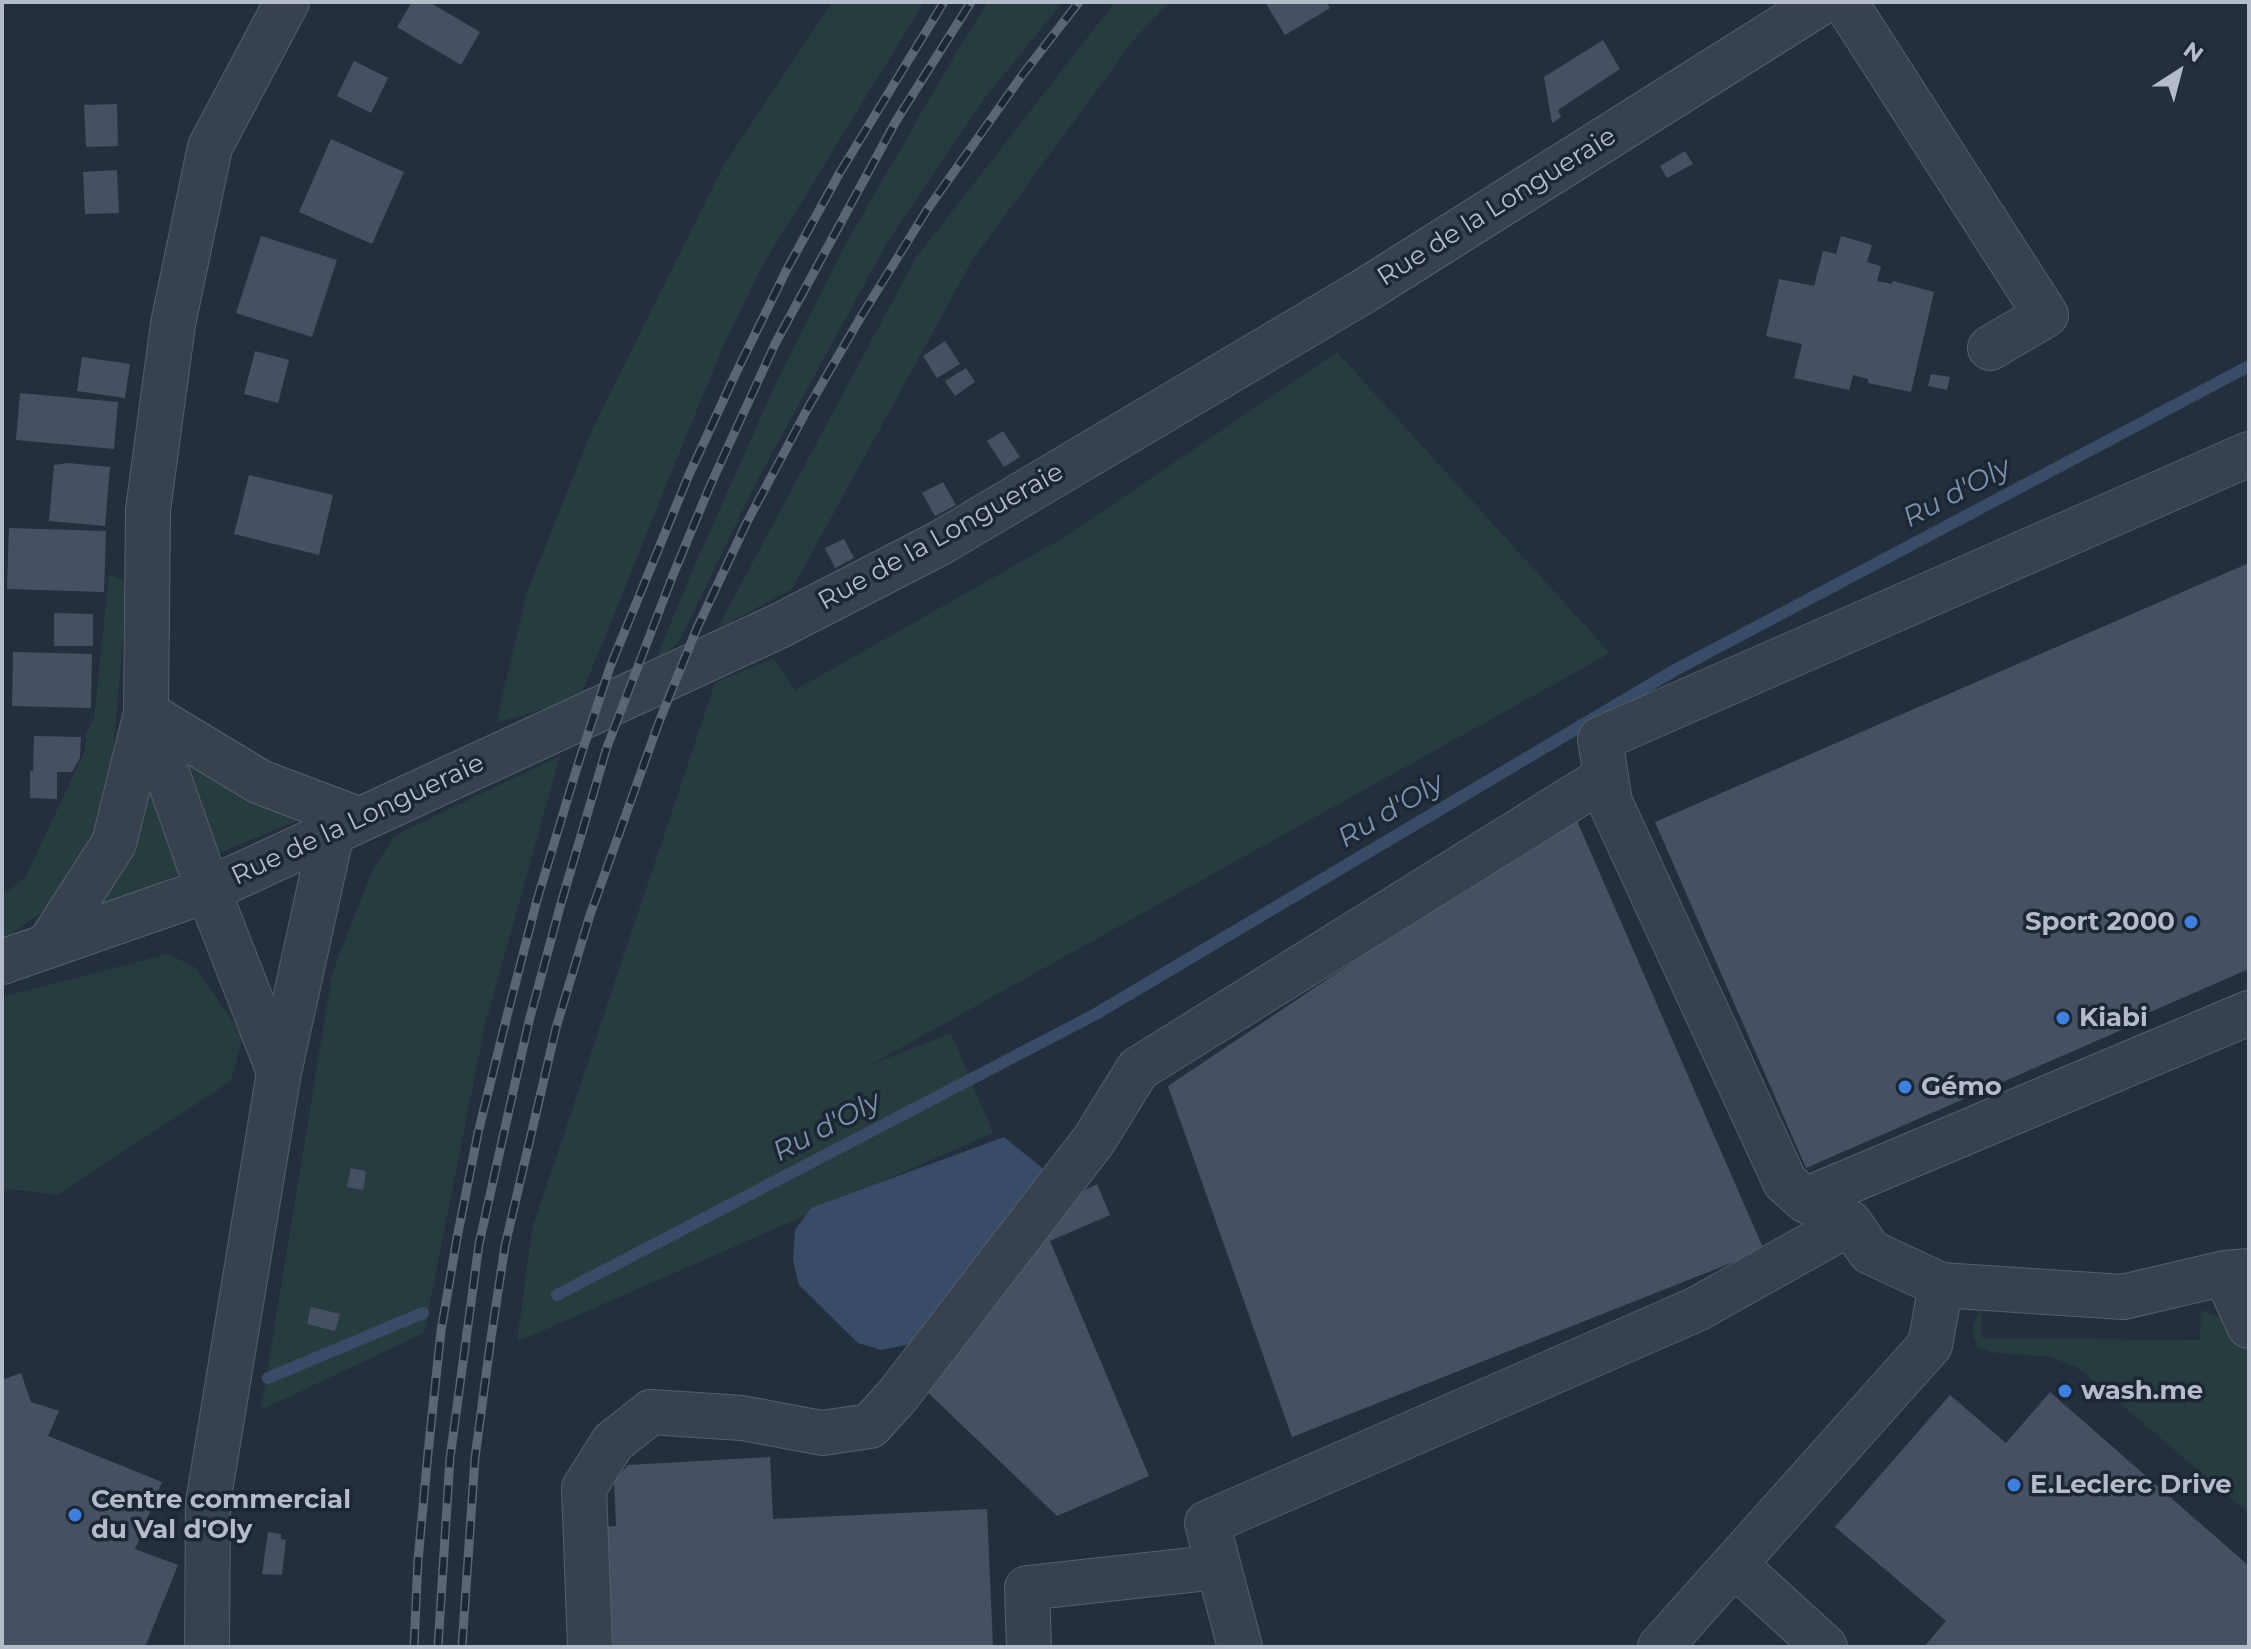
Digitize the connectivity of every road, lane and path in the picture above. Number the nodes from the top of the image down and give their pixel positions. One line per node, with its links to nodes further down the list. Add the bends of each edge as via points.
1 (287, 2): 6 (street, via 210,147 173,324 148,510)
2 (1822, 2): 8 (street, Rue de la Longueraie, via 1364,291 940,543 779,626)
3 (1845, 2): 4 (street, via 2046,315)
4 (1990, 348)
5 (2249, 454): 7 (street, via 1600,739)
6 (146, 713): 8 (street); 9 (street); 10 (street, via 114,843)
7 (1606, 777): 14 (street, via 1610,802 1778,1168); 22 (street, via 1138,1069 1094,1140 870,1426 822,1433 742,1418 651,1412 613,1442 584,1488)
8 (345, 826): 9 (street, Rue de la Longueraie); 13 (street)
9 (208, 890): 10 (street, Rue de la Longueraie); 13 (street)
10 (48, 946): 11 (street, Rue de la Longueraie)
11 (2, 962)
12 (2249, 1013): 14 (street)
13 (279, 1072): 21 (street, via 208,1503)
14 (1805, 1200): 15 (street)
15 (1850, 1223): 17 (street, via 1870,1252); 20 (street, via 1697,1309 1207,1523)
16 (2241, 1264): 17 (street, via 2123,1297); 18 (street)
17 (1941, 1285): 19 (street, via 1930,1345)
18 (2249, 1326)
19 (1734, 1564): 25 (street); 26 (street)
20 (1218, 1567): 23 (street, via 1027,1588); 24 (street)
21 (207, 1647)
22 (590, 1647)
23 (1029, 1647)
24 (1240, 1647)
25 (1660, 1647)
26 (1825, 1647)

